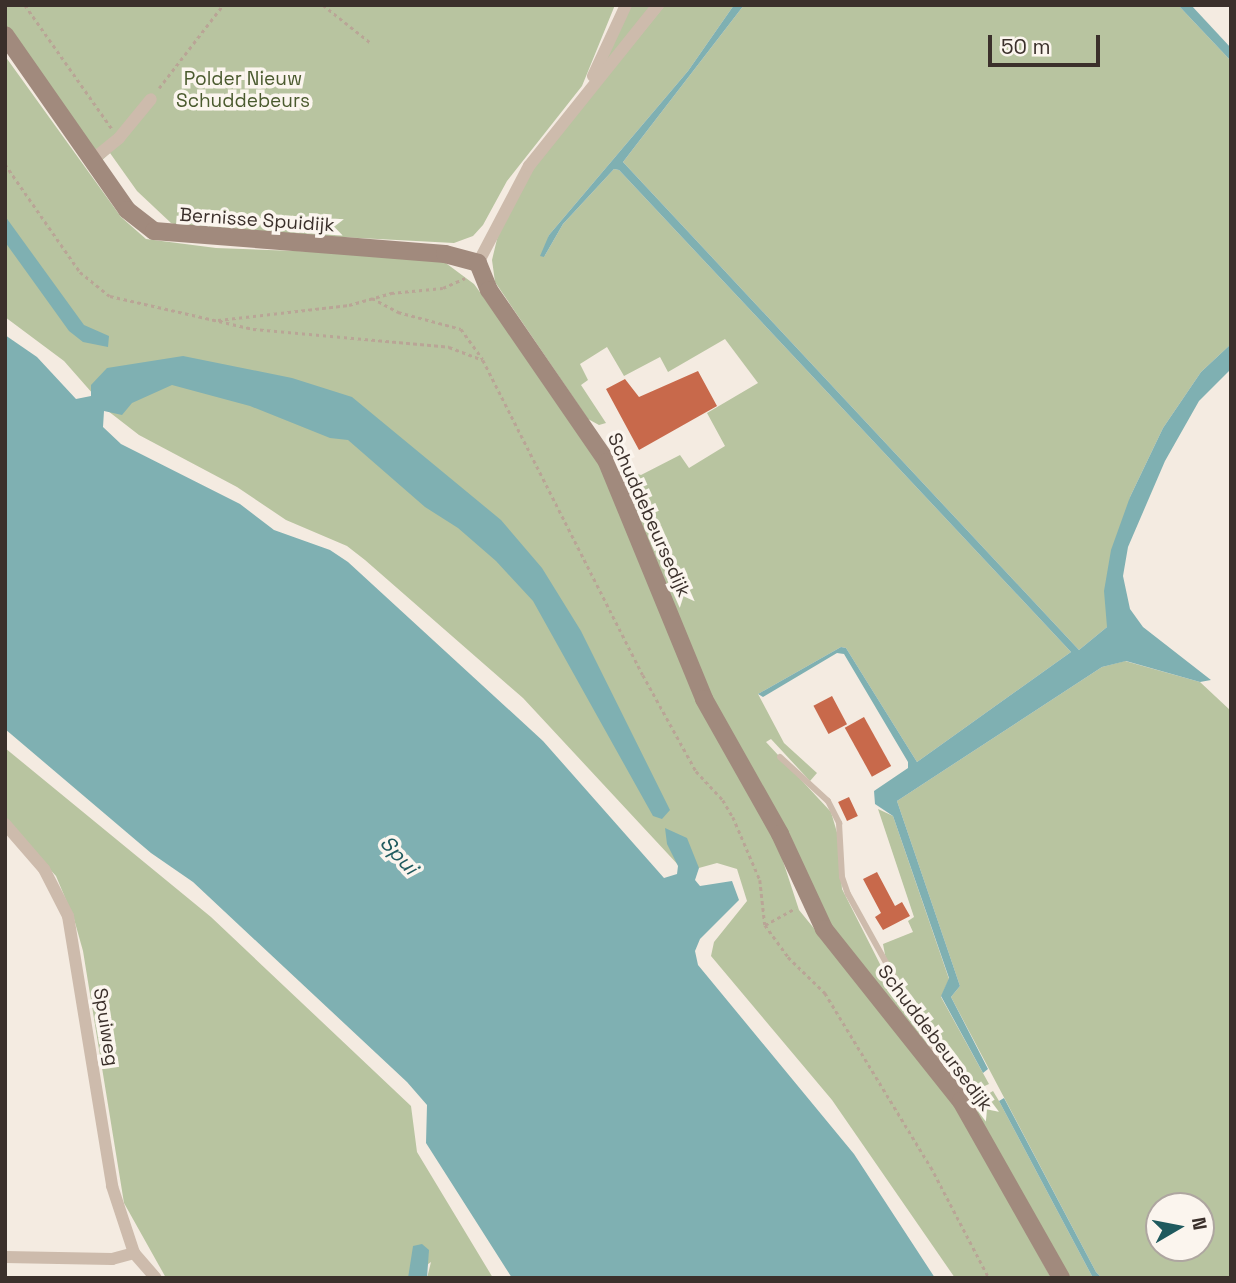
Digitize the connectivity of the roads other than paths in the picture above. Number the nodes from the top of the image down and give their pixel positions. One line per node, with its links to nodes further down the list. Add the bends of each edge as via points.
1 (626, 5): 4 (street)
2 (658, 5): 4 (street)
3 (5, 35): 6 (street, Bernisse Spuidijk)
4 (584, 96): 7 (street, via 516,187)
5 (151, 99): 6 (street, via 119,138)
6 (92, 160): 7 (street, Bernisse Spuidijk, via 139,222 170,235 445,254)
7 (478, 263): 10 (street, Schuddebeursedijk, via 489,290 607,462 704,699 780,834 824,929)
8 (780, 757): 10 (lane, via 828,801 839,823 842,877 848,894)
9 (5, 824): 11 (street, Spuiweg, via 44,869 68,916 112,1186)
10 (961, 1101): 14 (street, Schuddebeursedijk)
11 (134, 1253): 12 (street, via 112,1259); 13 (street, Spuiweg)
12 (5, 1257)
13 (156, 1278)
14 (1061, 1278)

